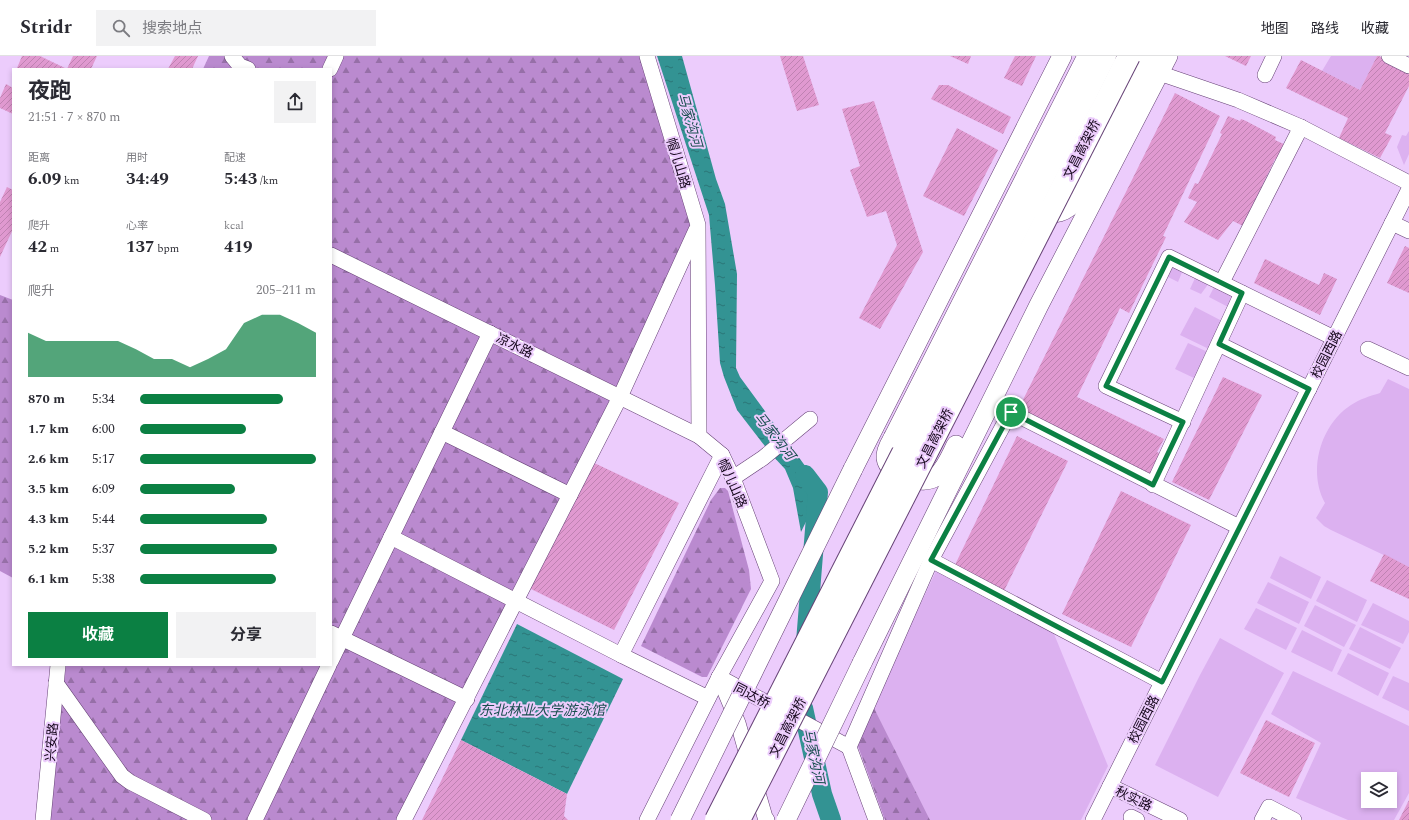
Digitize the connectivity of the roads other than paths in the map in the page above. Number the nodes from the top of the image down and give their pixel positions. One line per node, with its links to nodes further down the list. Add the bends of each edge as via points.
1 (232, 56): 13 (street, via 240,66)
2 (336, 56): 14 (street)
3 (647, 56): 21 (street, 帽儿山路)
4 (1062, 56): 17 (main road)
5 (1087, 56): 26 (main road, bridge, via 888,448 888,466 914,480 929,480 936,477 950,456 1002,352)
6 (1105, 56): 66 (highway, 文昌高架桥, bridge)
7 (1128, 56): 67 (highway, 文昌高架桥, bridge)
8 (1150, 56): 17 (main road, via 1078,198 1071,207 1056,213 1026,205 1014,192)
9 (1274, 56): 15 (street)
10 (1389, 56): 12 (street)
11 (1164, 64): 16 (street, via 1238,100); 26 (main road)
12 (1409, 66)
13 (245, 68)
14 (330, 68)
15 (1264, 75)
16 (1302, 127): 18 (street); 24 (street)
17 (1011, 154): 65 (main road, bridge, via 852,469)
18 (1409, 183)
19 (1409, 189): 20 (street, 校园西路)
20 (1392, 223): 22 (street); 28 (street, 校园西路)
21 (698, 225): 33 (street); 39 (street, 帽儿山路)
22 (1409, 231)
23 (332, 255): 27 (street, 凉水路)
24 (1222, 282): 25 (street); 37 (street, via 1169,257 1106,386)
25 (1242, 293): 28 (street); 29 (street)
26 (1039, 305): 34 (main road)
27 (490, 333): 33 (street, 凉水路); 38 (street)
28 (1334, 338): 32 (street, 校园西路)
29 (1219, 344): 32 (street); 37 (street)
30 (1368, 349): 31 (street)
31 (1409, 368)
32 (1309, 389): 44 (street, 校园西路)
33 (620, 397): 39 (street, 凉水路); 43 (street)
34 (991, 402): 35 (street); 69 (main road, bridge)
35 (1011, 412): 42 (street); 46 (street)
36 (810, 419): 41 (street, via 764,458)
37 (1183, 422): 42 (street)
38 (442, 432): 43 (street); 45 (street)
39 (698, 436): 40 (street, 帽儿山路)
40 (722, 455): 41 (street, 帽儿山路); 49 (street)
41 (733, 478): 53 (street, 帽儿山路, via 772,581)
42 (1153, 485): 44 (street)
43 (570, 495): 47 (street)
44 (1239, 527): 54 (street, 校园西路)
45 (391, 537): 47 (street); 48 (street)
46 (931, 560): 54 (street); 58 (street)
47 (516, 601): 49 (street); 57 (street)
48 (336, 635): 50 (street); 57 (street)
49 (621, 655): 56 (street)
50 (332, 656)
51 (58, 666): 55 (street, 兴安路)
52 (329, 666): 62 (street)
53 (719, 677): 56 (street, 帽儿山路); 58 (street, 同达桥, bridge); 68 (street, via 738,723)
54 (1162, 682): 59 (street, 校园西路)
55 (56, 683): 60 (street, 兴安路); 61 (street, via 122,776)
56 (708, 698): 64 (street, 帽儿山路)
57 (467, 699): 63 (street)
58 (849, 747): 70 (street)
59 (1110, 786): 71 (street, 校园西路); 72 (street, 秋实路)
60 (44, 820)
61 (204, 820)
62 (255, 820)
63 (404, 820)
64 (647, 820)
65 (680, 820)
66 (716, 820)
67 (739, 820)
68 (767, 820)
69 (786, 820)
70 (876, 820)
71 (1093, 820)
72 (1180, 820)
73 (1262, 820): 74 (street, via 1269,807)
74 (1294, 820)

